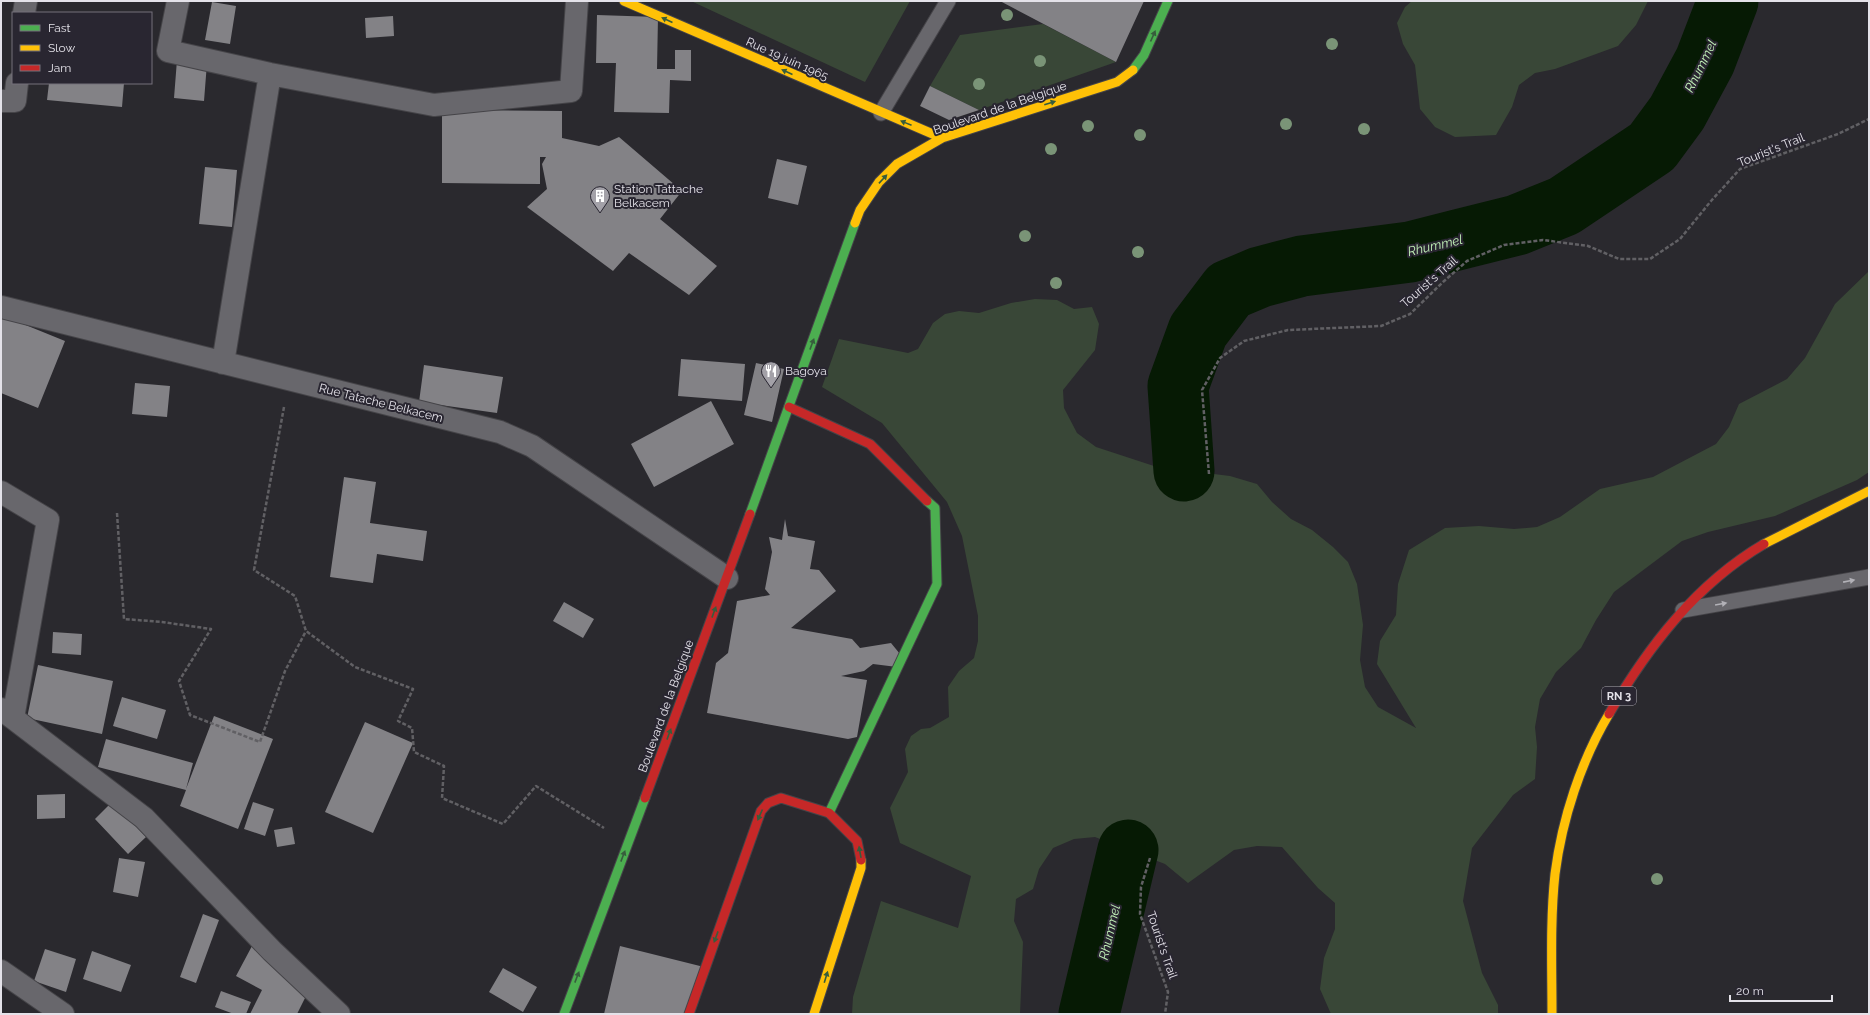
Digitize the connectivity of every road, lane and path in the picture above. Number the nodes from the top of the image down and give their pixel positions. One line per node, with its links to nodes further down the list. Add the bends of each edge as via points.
1 (26, 1): 7 (street)
2 (178, 1): 8 (street, via 168,51)
3 (577, 1): 8 (street, via 571,91 434,105)
4 (624, 1): 11 (main road, Rue 19 juin 1965, one-way to 4)
5 (948, 1): 11 (lane)
6 (1168, 1): 13 (main road, Boulevard de la Belgique, one-way to 6, via 1117,82 1135,68 1144,55)
7 (24, 12)
8 (270, 74): 15 (street)
9 (17, 84): 10 (street, via 15,101)
10 (1, 101)
11 (881, 113): 13 (main road, Rue 19 juin 1965, one-way to 11)
12 (1869, 119): 18 (path, Tourist's Trail, via 1838,134 1740,169 1680,239 1650,259 1619,259 1588,246 1543,240 1504,245 1468,262 1410,314 1381,326 1288,330 1244,341 1220,358 1202,390)
13 (942, 138): 17 (main road, Boulevard de la Belgique, one-way to 13, via 860,210 879,182 897,164)
14 (1, 307): 15 (street, Rue Tatache Belkacem)
15 (223, 363): 16 (street, Rue Tatache Belkacem)
16 (290, 380): 23 (street, Rue Tatache Belkacem, via 500,432 532,446); 25 (path, via 254,570 295,596)
17 (789, 407): 23 (main road, Boulevard de la Belgique); 27 (main road, via 870,444 934,508 937,584)
18 (1209, 474)
19 (1869, 491): 24 (main road, RN 3, via 1737,562 1714,579)
20 (1, 492): 26 (street, via 48,520)
21 (117, 514): 25 (path, via 124,619 211,629 179,681 190,715 260,742 285,671)
22 (1869, 577): 24 (lane, one-way to 22)
23 (727, 578): 28 (main road, Boulevard de la Belgique, one-way to 23)
24 (1683, 610): 37 (main road, RN 3, via 1655,643 1622,691 1592,746 1576,786 1558,856 1553,898)
25 (306, 632): 28 (path, via 355,667 413,689 398,721 412,728 414,752 444,766 442,798 503,824 536,786)
26 (7, 714): 32 (street, via 144,818)
27 (829, 813): 34 (main road, one-way to 34, via 781,798 768,803 761,811); 35 (main road, one-way to 27, via 861,868 857,841)
28 (628, 843): 33 (main road, Boulevard de la Belgique, one-way to 28)
29 (1150, 858): 36 (path, Tourist's Trail, via 1141,887 1140,914 1168,992)
30 (1, 971): 31 (street)
31 (63, 1014)
32 (338, 1014)
33 (564, 1014)
34 (689, 1014)
35 (814, 1014)
36 (1165, 1014)
37 (1552, 1014)

